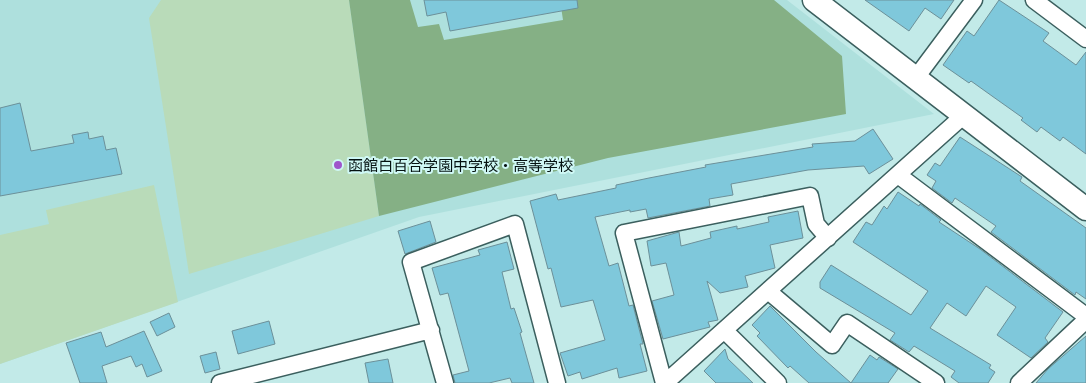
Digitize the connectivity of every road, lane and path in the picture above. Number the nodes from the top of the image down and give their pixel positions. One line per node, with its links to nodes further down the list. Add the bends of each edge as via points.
1 (814, 0): 5 (street)
2 (974, 0): 5 (street)
3 (1034, 0): 4 (street)
4 (1086, 39)
5 (915, 79): 6 (street)
6 (963, 116): 7 (street); 8 (street)
7 (898, 175): 9 (street); 11 (street)
8 (1086, 209)
9 (828, 238): 10 (street); 14 (street, via 816,224 810,196 624,233)
10 (768, 291): 13 (street); 19 (street, via 832,345 847,323)
11 (1086, 318): 20 (street)
12 (430, 330): 15 (street); 16 (street); 17 (street, via 411,262 515,224)
13 (724, 330): 14 (street); 18 (street)
14 (673, 381)
15 (220, 383)
16 (445, 383)
17 (557, 383)
18 (778, 383)
19 (936, 383)
20 (1019, 383)

